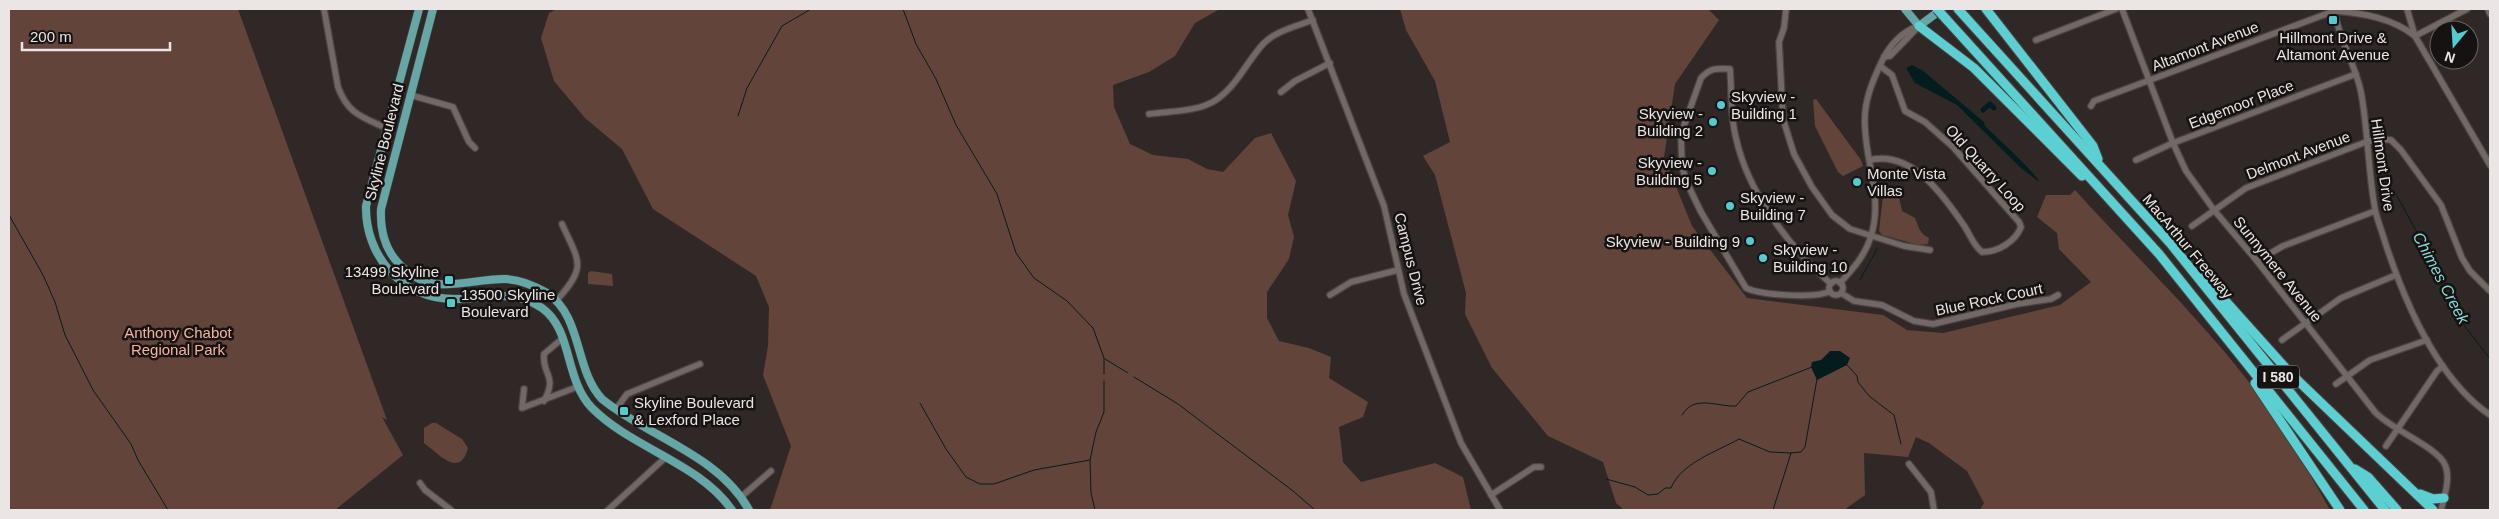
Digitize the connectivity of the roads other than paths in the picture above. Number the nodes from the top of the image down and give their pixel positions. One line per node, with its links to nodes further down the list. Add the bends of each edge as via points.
1 (324, 9): 30 (street, via 342,97 358,116)
2 (419, 9): 30 (main road, Skyline Boulevard)
3 (433, 9): 27 (main road, Skyline Boulevard)
4 (1308, 9): 18 (street, Campus Drive)
5 (1786, 9): 43 (street, via 1779,42 1781,95 1783,119 1794,154 1832,214 1850,230)
6 (1905, 9): 19 (main road)
7 (1937, 9): 42 (highway, MacArthur Freeway / I 580, bridge)
8 (1942, 9): 19 (main road)
9 (1959, 9): 37 (highway, MacArthur Freeway / I 580)
10 (1986, 9): 37 (highway, via 2092,146)
11 (2116, 9): 21 (street)
12 (2122, 9): 25 (street, Sunnymere Avenue)
13 (2407, 9): 20 (street)
14 (2467, 9): 20 (street)
15 (2488, 9): 17 (street)
16 (2334, 10): 20 (street, Altamont Avenue, via 2372,16 2401,26); 24 (street, Hillmont Drive); 25 (street, Altamont Avenue)
17 (2490, 14)
18 (1312, 20): 22 (street, Campus Drive); 29 (street, via 1265,42 1216,100 1197,108)
19 (1919, 26): 23 (street, via 1890,56 1884,57); 42 (highway, via 1974,68)
20 (2415, 36): 36 (street)
21 (2036, 40)
22 (1330, 64): 26 (street, via 1295,81); 49 (street, Campus Drive, via 1384,206)
23 (1880, 66): 34 (street, via 1869,91 1865,116); 34 (street, Old Quarry Loop, via 1892,75 1906,111 1925,122 1953,147 2019,222 2019,233 2006,245 1982,252 1946,203 1919,174 1895,158)
24 (2356, 74): 31 (street, Hillmont Drive); 32 (street, Edgemoor Place)
25 (2150, 80): 28 (street, Altamont Avenue); 32 (street, Sunnymere Avenue)
26 (1282, 92)
27 (410, 95): 33 (street, via 453,107 468,142); 45 (main road, Skyline Boulevard, via 381,209 382,231)
28 (2091, 106)
29 (1149, 114)
30 (386, 128): 47 (main road, Skyline Boulevard, via 366,206 368,234)
31 (2366, 142): 38 (street, Delmont Avenue, via 2246,188); 39 (street, Hillmont Drive); 54 (street, Delmont Avenue, via 2391,140 2402,150 2441,205 2470,271)
32 (2173, 143): 35 (street, Edgemoor Place); 38 (street, Sunnymere Avenue, via 2186,171)
33 (475, 148)
34 (1870, 160): 43 (street, via 1876,188)
35 (2136, 160)
36 (2490, 165)
37 (2102, 168): 44 (highway, MacArthur Freeway / I 580)
38 (2214, 210): 41 (street, Delmont Avenue); 48 (street, Sunnymere Avenue)
39 (2375, 211): 48 (street, via 2283,246); 50 (street, Hillmont Drive)
40 (562, 224): 58 (street, via 576,250 577,275)
41 (2192, 226)
42 (2135, 227): 65 (highway, MacArthur Freeway / I 580, via 2180,279)
43 (1871, 236): 46 (street); 51 (street, via 1859,261)
44 (2170, 243): 77 (highway, MacArthur Freeway / I 580); 81 (highway, via 2221,294 2290,373)
45 (389, 250): 47 (main road); 58 (main road, Skyline Boulevard, via 406,271 421,280 455,285 511,280 536,288)
46 (1930, 250)
47 (378, 256): 60 (main road, Skyline Boulevard, via 399,281 434,298 513,296 529,300 554,320)
48 (2257, 261): 59 (street, Sunnymere Avenue)
49 (1398, 270): 56 (street, via 1351,282); 82 (street, Campus Drive, via 1404,294 1461,443)
50 (2396, 275): 59 (street, via 2341,298); 62 (street, Hillmont Drive)
51 (1840, 283): 52 (street); 55 (street)
52 (1831, 284): 53 (street); 53 (street, via 1796,250 1753,184 1736,138 1730,69 1715,68 1707,72 1701,78 1686,116 1680,148 1687,183 1732,267 1746,288 1759,292 1819,295)
53 (1830, 291): 55 (street, via 1834,295)
54 (2490, 291)
55 (1841, 293): 57 (street, Blue Rock Court, via 1854,301 1882,305 1914,321 1933,324)
56 (1330, 294)
57 (2058, 295)
58 (556, 301): 71 (main road, Skyline Boulevard, via 568,317 590,384)
59 (2305, 323): 61 (street); 66 (street, Sunnymere Avenue)
60 (562, 338): 68 (main road, Skyline Boulevard); 70 (street, via 544,354 551,383)
61 (2282, 340)
62 (2428, 340): 64 (street, Hillmont Drive); 66 (street, via 2370,360)
63 (700, 364): 71 (street, via 627,394)
64 (2443, 366): 72 (street, Hillmont Drive, via 2466,395); 73 (street)
65 (2247, 367): 93 (highway, via 2257,388); 94 (highway, MacArthur Freeway / I 580)
66 (2347, 376): 67 (street); 73 (street, Sunnymere Avenue, via 2379,417)
67 (2336, 384)
68 (577, 387): 70 (street); 75 (main road, Skyline Boulevard, via 600,415)
69 (524, 389): 70 (street, via 522,408)
70 (544, 401)
71 (616, 409): 83 (main road, Skyline Boulevard, via 707,466)
72 (2490, 415)
73 (2398, 430): 74 (street); 84 (street, Sunnymere Avenue, via 2443,460 2447,470)
74 (2386, 446)
75 (666, 457): 88 (street); 89 (main road, Skyline Boulevard, via 696,476)
76 (1908, 464): 92 (street, via 1931,492)
77 (2349, 466): 95 (highway, MacArthur Freeway / I 580); 96 (highway, via 2368,477)
78 (1541, 467): 82 (street, via 1534,467)
79 (770, 471): 83 (street)
80 (420, 483): 85 (street)
81 (2406, 483): 84 (highway, via 2427,498); 97 (highway)
82 (1491, 495): 91 (street, Campus Drive)
83 (740, 497): 90 (main road, Skyline Boulevard)
84 (2444, 498): 98 (street, Sunnymere Avenue)
85 (444, 505): 86 (street); 87 (street)
86 (439, 510)
87 (451, 510)
88 (608, 510)
89 (732, 510)
90 (749, 510)
91 (1500, 510)
92 (1934, 510)
93 (2340, 510)
94 (2364, 510)
95 (2385, 510)
96 (2397, 510)
97 (2433, 510)
98 (2441, 510)

